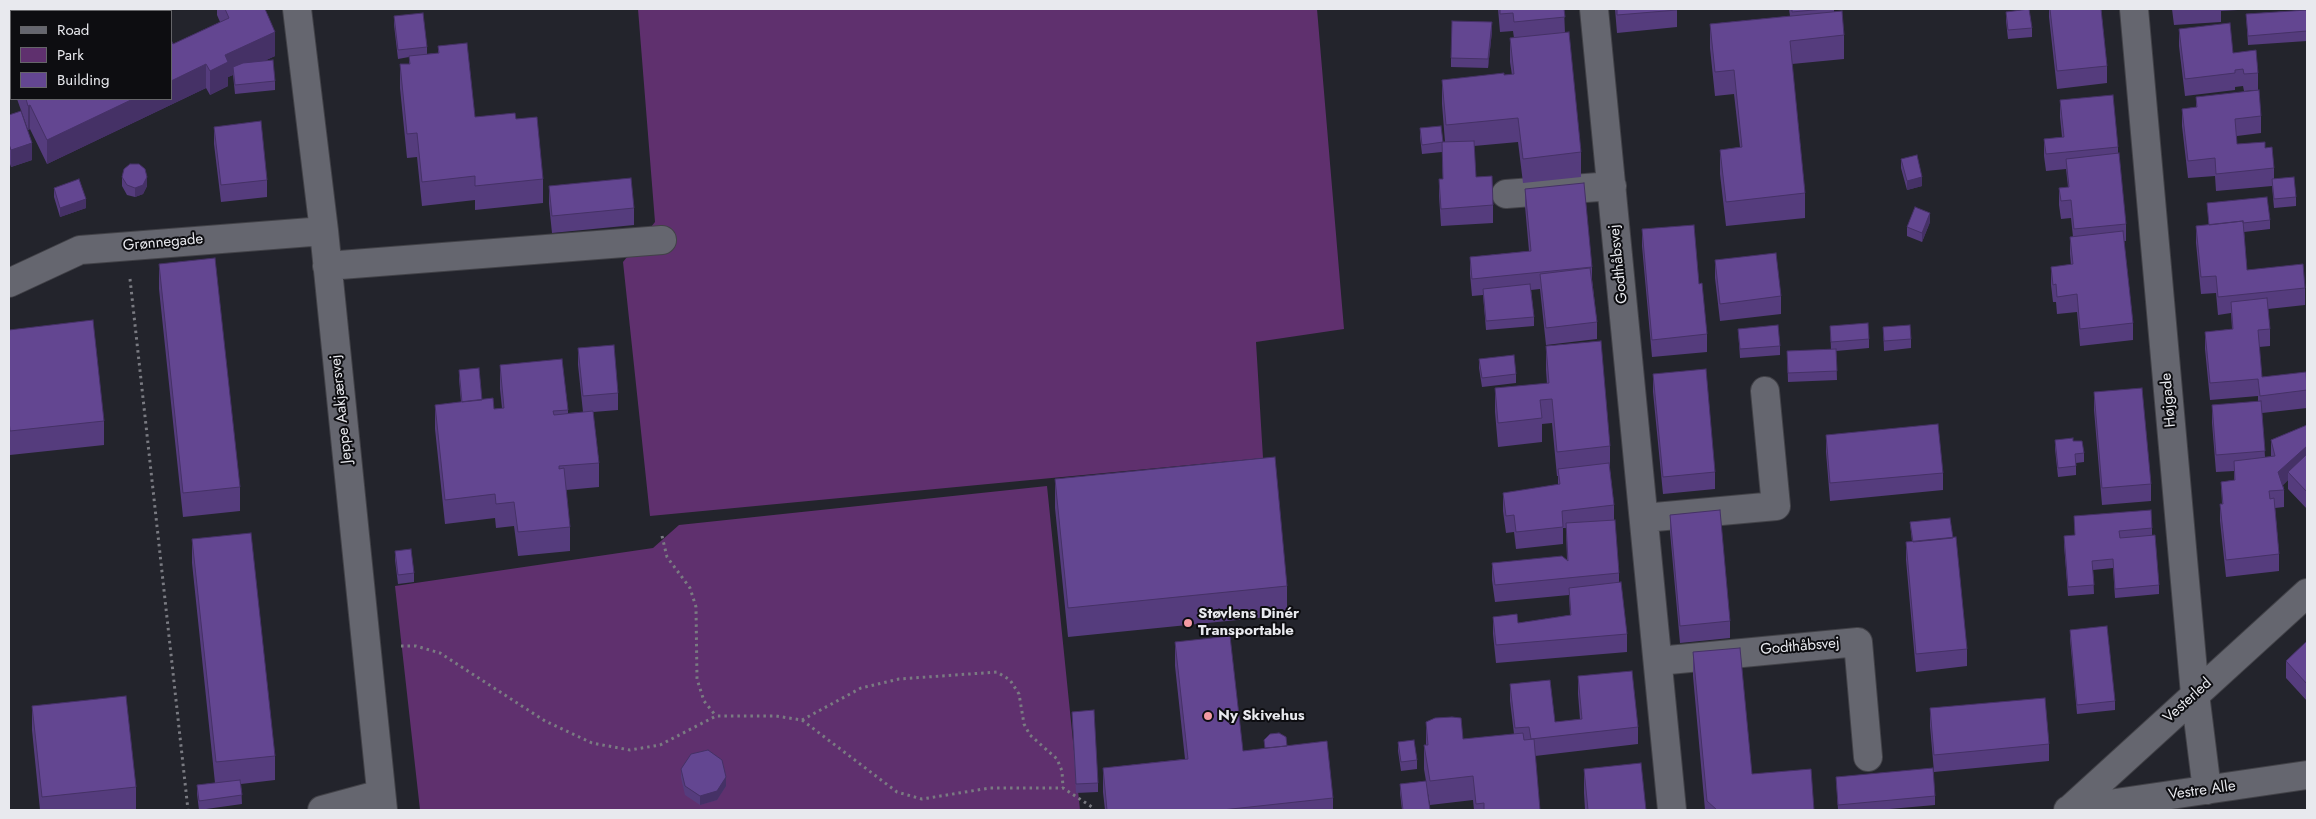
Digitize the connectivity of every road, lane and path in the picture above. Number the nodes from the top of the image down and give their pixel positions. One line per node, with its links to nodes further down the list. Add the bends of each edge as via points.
1 (297, 9): 6 (street, Jeppe Aakjærsvej)
2 (1594, 9): 4 (street, Godthåbsvej)
3 (2134, 9): 17 (street, Højgade)
4 (1612, 186): 5 (street); 12 (street, Godthåbsvej)
5 (1506, 194)
6 (324, 231): 8 (street, Grønnegade); 9 (street, Jeppe Aakjærsvej)
7 (662, 240): 9 (street)
8 (127, 246): 10 (street, Grønnegade, via 80,250); 25 (path)
9 (327, 266): 15 (street, Jeppe Aakjærsvej)
10 (9, 283)
11 (1765, 391): 12 (street, via 1776,506)
12 (1644, 518): 16 (street, Godthåbsvej)
13 (662, 536): 18 (path, via 667,557 690,588 696,607 697,679 704,701)
14 (2307, 593): 17 (street, Vesterled)
15 (366, 646): 18 (path, via 416,646 440,653 545,722 592,743 630,750 660,745); 24 (street, Jeppe Aakjærsvej)
16 (1658, 660): 20 (street, Godthåbsvej, via 1858,642); 28 (street, Godthåbsvej)
17 (2195, 694): 23 (street, Højgade); 29 (street, Vesterled)
18 (716, 716): 19 (path, via 776,716)
19 (802, 720): 22 (path, via 897,792 922,798 990,788); 22 (path, via 861,688 899,679 997,672 1010,680 1019,694 1024,724 1030,735 1057,759)
20 (1868, 756)
21 (2307, 775): 23 (street, Vestre Alle)
22 (1063, 788): 27 (path)
23 (2207, 790): 29 (street, Vestre Alle)
24 (382, 802): 26 (street)
25 (188, 810)
26 (322, 810)
27 (1092, 810)
28 (1672, 810)
29 (2069, 810)

